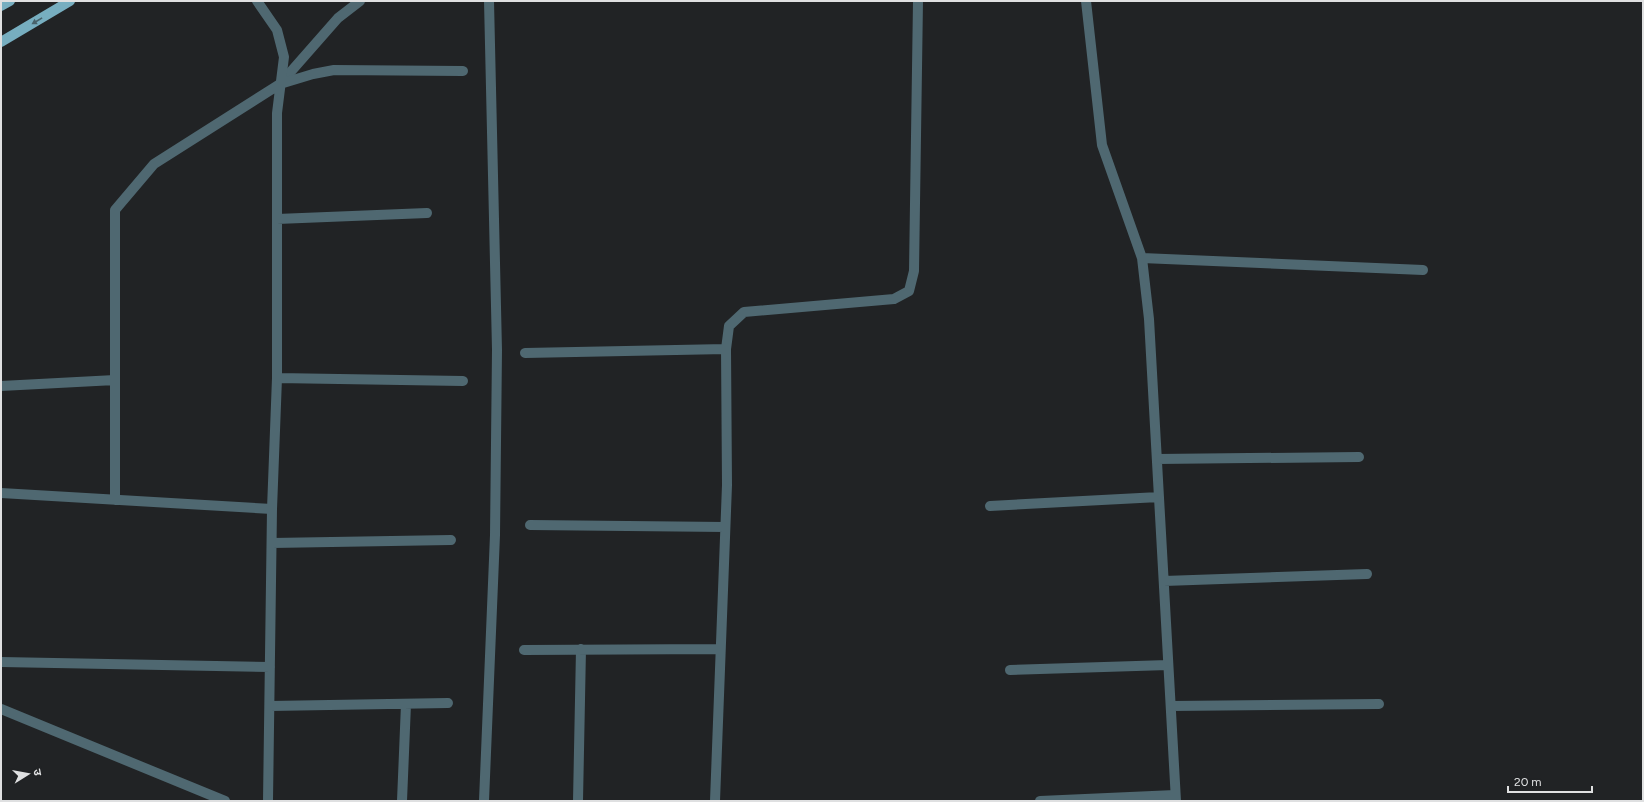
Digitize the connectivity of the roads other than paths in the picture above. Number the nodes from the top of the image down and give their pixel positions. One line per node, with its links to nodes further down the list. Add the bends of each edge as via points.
1 (10, 1): 8 (main road)
2 (70, 1): 9 (main road, one-way to 9)
3 (257, 1): 11 (street, via 277,30 284,57)
4 (360, 1): 11 (street, via 338,18)
5 (489, 1): 52 (street, via 497,395 495,535)
6 (918, 1): 16 (street, via 914,271 909,291 894,299 744,312 729,326)
7 (1086, 1): 14 (street, via 1102,145)
8 (1, 6)
9 (1, 42)
10 (462, 71): 11 (street, via 334,70)
11 (280, 84): 13 (street, via 277,113); 19 (street, via 154,164 115,210)
12 (427, 213): 13 (street)
13 (277, 219): 18 (street)
14 (1142, 258): 15 (street); 23 (street, via 1149,319)
15 (1423, 270)
16 (726, 349): 17 (street); 30 (street)
17 (525, 353)
18 (277, 378): 20 (street); 28 (street)
19 (115, 380): 21 (street); 26 (street)
20 (463, 381)
21 (1, 386)
22 (1360, 457): 23 (street)
23 (1157, 459): 25 (street)
24 (1, 493): 26 (street)
25 (1159, 497): 27 (street); 34 (street)
26 (115, 500): 28 (street)
27 (990, 506)
28 (272, 509): 32 (street)
29 (530, 525): 30 (street)
30 (725, 527): 36 (street)
31 (451, 540): 32 (street)
32 (272, 543): 40 (street)
33 (1367, 574): 34 (street)
34 (1164, 581): 39 (street)
35 (581, 649): 36 (street); 37 (street); 53 (street)
36 (720, 649): 54 (street)
37 (524, 650)
38 (1, 662): 40 (street)
39 (1168, 665): 41 (street); 46 (street)
40 (270, 668): 45 (street)
41 (1010, 670)
42 (448, 703): 43 (street)
43 (406, 704): 45 (street); 51 (street)
44 (1379, 704): 46 (street)
45 (270, 706): 50 (street)
46 (1171, 706): 48 (street)
47 (1, 709): 49 (street)
48 (1176, 798): 55 (street)
49 (226, 801)
50 (268, 801)
51 (402, 801)
52 (484, 801)
53 (578, 801)
54 (715, 801)
55 (1040, 801)

